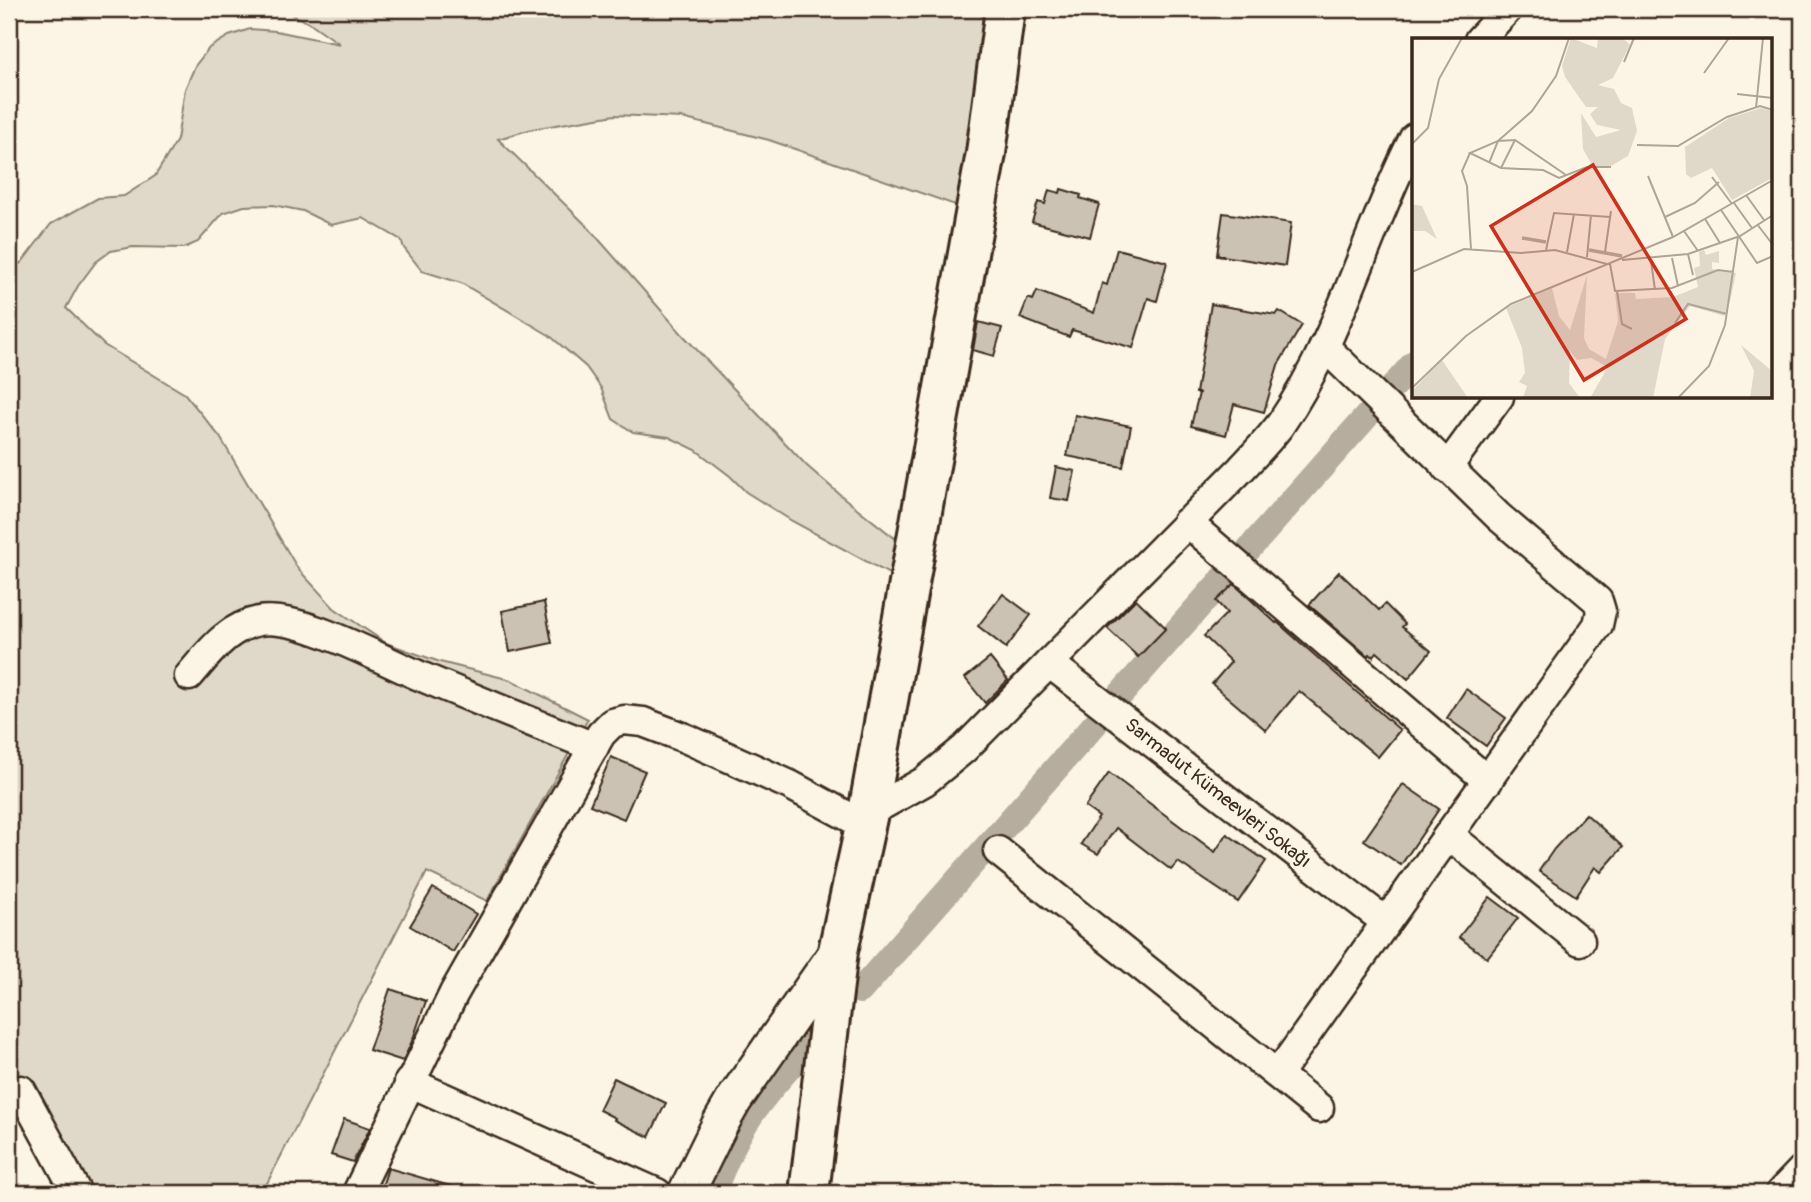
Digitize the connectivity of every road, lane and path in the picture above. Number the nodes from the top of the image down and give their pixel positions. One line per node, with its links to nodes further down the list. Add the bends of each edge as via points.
1 (1005, 9): 13 (main road, via 985,153)
2 (1508, 9): 3 (street)
3 (1481, 38)
4 (1412, 142): 5 (street)
5 (1324, 346): 7 (street); 8 (street, via 1279,426)
6 (1498, 399): 7 (street)
7 (1447, 468): 12 (street, via 1598,601 1601,611 1598,625)
8 (1187, 522): 9 (street); 12 (street)
9 (1049, 663): 13 (street, via 964,749); 16 (street, Sarmadut Kümeevleri Sokağı)
10 (190, 676): 11 (street, via 234,629 282,620)
11 (594, 747): 13 (street, via 612,723 643,722); 20 (street, via 454,993)
12 (1488, 781): 14 (street)
13 (867, 820): 18 (main road)
14 (1449, 835): 16 (street); 17 (street)
15 (998, 851): 19 (street)
16 (1387, 922): 19 (street)
17 (1580, 942)
18 (838, 951): 27 (street, via 734,1100); 28 (main road)
19 (1278, 1074): 22 (street)
20 (409, 1082): 25 (street); 26 (street)
21 (21, 1090): 24 (street)
22 (1319, 1108)
23 (1802, 1170): 29 (street)
24 (77, 1193)
25 (357, 1193)
26 (657, 1193)
27 (686, 1193)
28 (809, 1193)
29 (1780, 1193)

